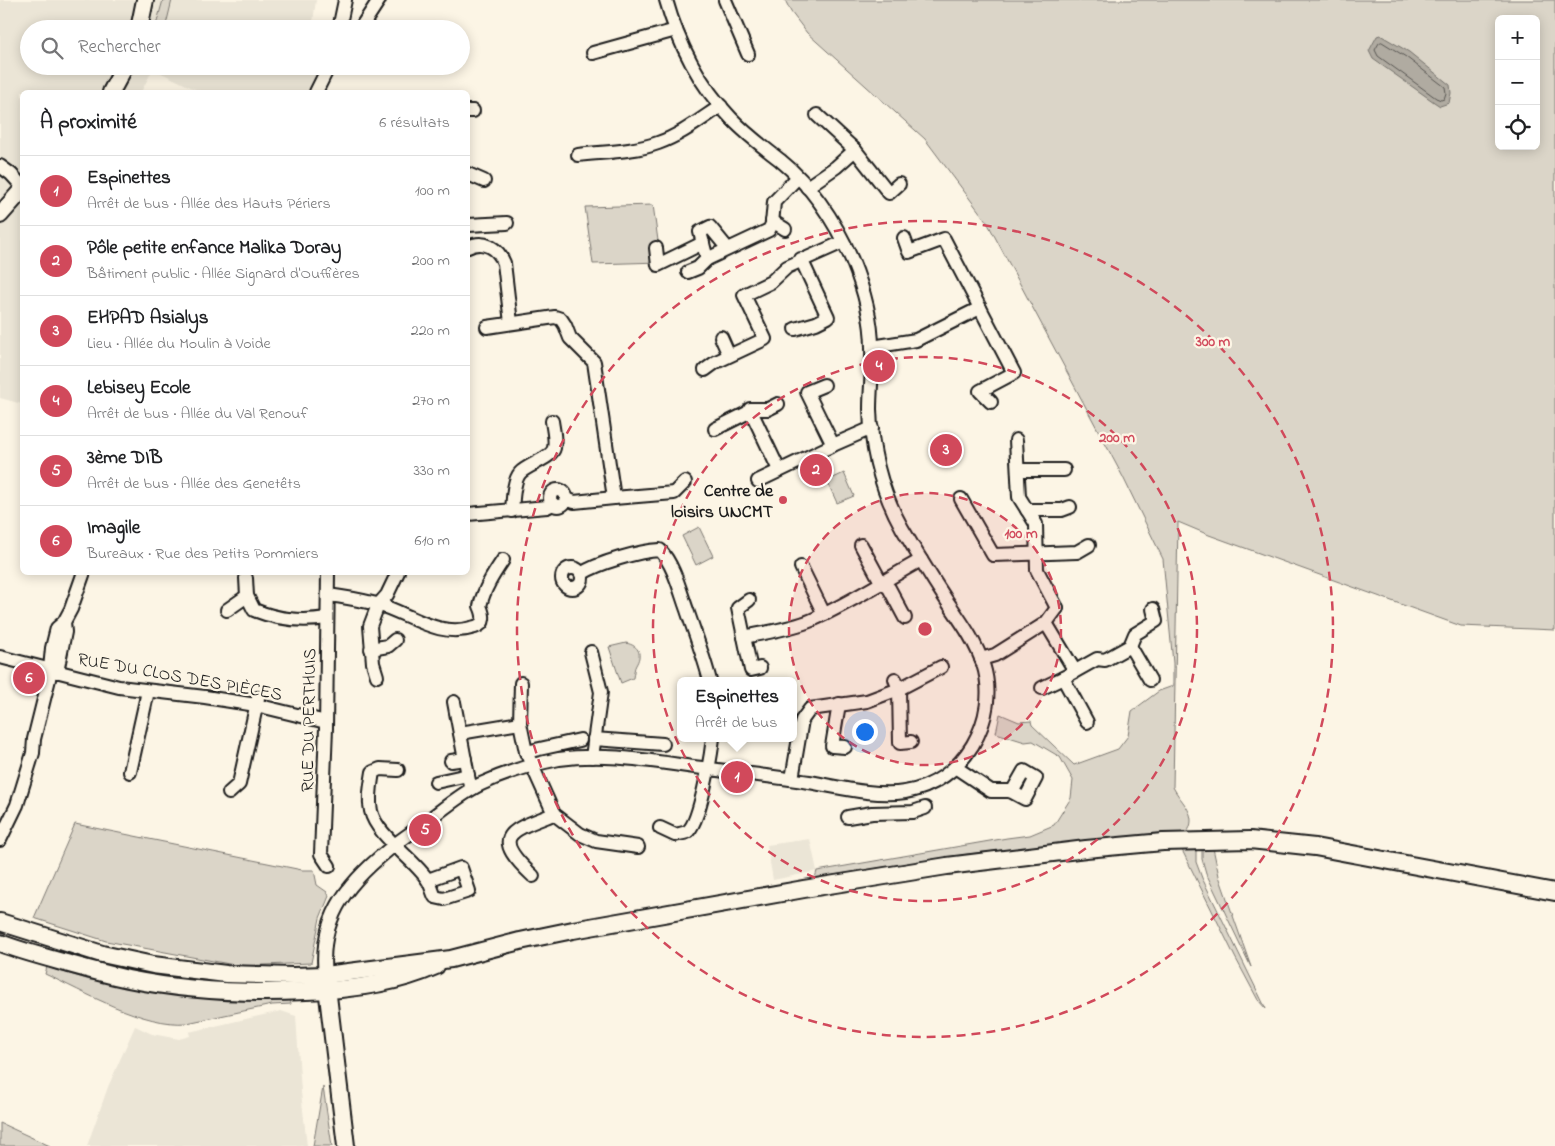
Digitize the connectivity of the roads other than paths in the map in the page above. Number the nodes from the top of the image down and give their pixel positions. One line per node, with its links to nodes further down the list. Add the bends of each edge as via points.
1 (145, 0): 6 (main road)
2 (345, 0): 7 (street)
3 (379, 0): 8 (street)
4 (666, 0): 9 (street)
5 (725, 0): 11 (street)
6 (141, 20)
7 (341, 20)
8 (366, 20)
9 (676, 30): 10 (street); 16 (street, via 696,70)
10 (593, 53)
11 (748, 54)
12 (120, 75): 14 (main road)
13 (324, 75): 15 (street)
14 (112, 90)
15 (317, 90)
16 (721, 106): 19 (street, via 658,143); 23 (street)
17 (817, 115): 18 (street)
18 (856, 150): 23 (street, via 836,167); 25 (street, via 889,193)
19 (578, 155)
20 (0, 166): 24 (street)
21 (470, 175): 22 (street)
22 (484, 181)
23 (802, 182): 28 (street, via 769,200); 33 (street, via 827,213)
24 (20, 184)
25 (899, 184)
26 (20, 192): 27 (main road)
27 (0, 215)
28 (772, 220): 31 (street); 37 (street, via 769,230)
29 (507, 223): 30 (street)
30 (470, 225)
31 (785, 229)
32 (904, 238): 41 (street, via 909,252 944,239)
33 (843, 242): 38 (street); 46 (street, via 859,280)
34 (703, 243): 36 (street, via 659,269); 37 (street, via 700,232 710,227); 39 (street)
35 (470, 247): 42 (street, via 489,245 501,257)
36 (656, 248)
37 (728, 250): 39 (street)
38 (801, 259): 44 (street, via 828,317); 47 (street, via 787,266 771,282 744,295 765,339)
39 (706, 260): 40 (street)
40 (688, 272)
41 (980, 308): 46 (street, via 916,340); 50 (street, via 1014,372 980,391)
42 (511, 323): 43 (street); 63 (street, via 561,318 570,338 594,362)
43 (487, 327)
44 (795, 329)
45 (720, 337): 47 (street)
46 (872, 347): 54 (street)
47 (729, 355): 48 (street)
48 (705, 370)
49 (824, 385): 57 (street, via 807,392)
50 (992, 402)
51 (778, 404): 52 (street)
52 (751, 411): 55 (street); 58 (street)
53 (552, 421): 67 (street, via 552,453 520,473)
54 (872, 428): 57 (street); 73 (street, via 876,461 885,491)
55 (714, 429)
56 (1016, 440): 59 (street)
57 (832, 444): 58 (street)
58 (779, 470): 61 (street)
59 (1018, 470): 60 (street); 66 (street, via 1019,497)
60 (1064, 470)
61 (758, 481)
62 (685, 482): 63 (street, via 674,493)
63 (614, 498): 67 (street, via 574,502 567,499 562,490 554,490 550,497 553,504)
64 (961, 499): 71 (street, via 992,561)
65 (1070, 507): 66 (street)
66 (1027, 510): 71 (street, via 1036,524)
67 (512, 511): 68 (street)
68 (470, 514)
69 (861, 545): 80 (street)
70 (1089, 545): 71 (street, via 1077,552)
71 (1036, 553): 90 (street, via 1036,570 1062,608)
72 (503, 560): 84 (street, via 482,597 480,606 484,619 479,626 459,632 442,630)
73 (920, 560): 80 (street); 97 (street, via 974,642)
74 (801, 567): 87 (street)
75 (581, 574): 103 (street, via 589,568 660,550 666,556 678,587)
76 (83, 575): 100 (street, via 64,622 65,632)
77 (328, 575): 81 (street, RUE DU PERTHUIS)
78 (397, 575): 84 (street)
79 (246, 578): 82 (street)
80 (881, 582): 87 (street); 89 (street, via 889,588)
81 (328, 595): 84 (street); 88 (street, RUE DU PERTHUIS)
82 (247, 596): 86 (street); 88 (street, via 254,610 273,618)
83 (749, 600): 91 (street, via 738,608)
84 (378, 605): 94 (street, via 370,626)
85 (1153, 609): 93 (street, via 1156,621 1135,634)
86 (227, 610)
87 (824, 614): 91 (street, via 794,626)
88 (327, 618): 113 (street, RUE DU PERTHUIS)
89 (905, 618)
90 (1046, 623): 97 (street, via 994,655); 101 (street)
91 (744, 637): 99 (street, via 751,670)
92 (395, 640): 94 (street, via 388,646)
93 (1130, 646): 101 (street); 105 (street)
94 (371, 649): 102 (street)
95 (591, 652): 118 (street, via 601,692)
96 (0, 657): 100 (street, RUE DU CLOS DES PIÈCES)
97 (981, 659): 130 (street, via 988,689 986,717 977,739)
98 (942, 667): 107 (street)
99 (760, 668)
100 (53, 671): 109 (street, RUE DU CLOS DES PIÈCES); 146 (street, via 17,805)
101 (1075, 671): 104 (street)
102 (376, 676)
103 (709, 677)
104 (1062, 678): 108 (street); 114 (street)
105 (1150, 680)
106 (521, 683): 115 (street)
107 (897, 684): 112 (street, via 867,701); 122 (street, via 900,742)
108 (1042, 688)
109 (148, 691): 110 (street, RUE DU CLOS DES PIÈCES); 133 (street)
110 (257, 701): 113 (street, RUE DU CLOS DES PIÈCES); 140 (street, via 239,784)
111 (454, 702): 117 (street)
112 (839, 704): 116 (street, via 810,709); 124 (street, via 832,746)
113 (326, 722): 149 (street, RUE DU PERTHUIS, via 321,854)
114 (1087, 722)
115 (520, 723): 117 (street); 125 (street)
116 (797, 732)
117 (460, 733): 127 (street)
118 (594, 739): 123 (street); 126 (street)
119 (580, 740): 125 (street)
120 (712, 742): 131 (street)
121 (795, 742): 135 (street)
122 (910, 742)
123 (663, 744)
124 (845, 747)
125 (526, 752): 129 (street)
126 (592, 757): 129 (street, via 560,759); 131 (street, via 616,756)
127 (465, 759): 128 (street); 134 (street)
128 (451, 761)
129 (532, 766): 137 (street); 143 (street)
130 (954, 767): 138 (street, via 934,783 921,788 890,794); 139 (street, via 991,791)
131 (709, 769): 135 (street); 145 (street, via 693,822 687,831 675,835)
132 (398, 770): 147 (street, via 373,772 370,792 371,812 388,840)
133 (130, 772)
134 (468, 775): 136 (street); 137 (street)
135 (792, 779): 138 (street)
136 (436, 782)
137 (473, 788): 147 (street)
138 (872, 792): 142 (street)
139 (1012, 792)
140 (229, 793)
141 (925, 808): 142 (street, via 904,813)
142 (872, 813): 144 (street)
143 (554, 814): 148 (street, via 580,834 596,841); 150 (street, via 511,834 510,852)
144 (848, 817)
145 (660, 828)
146 (0, 840)
147 (395, 844): 151 (street); 155 (street, via 356,879 330,920 324,964)
148 (638, 847)
149 (328, 866)
150 (533, 876)
151 (428, 880)
152 (1555, 892): 155 (main road, via 1315,846 1250,840 1163,842 1011,857 804,889 544,936 452,959)
153 (0, 922): 155 (main road, via 102,954 153,966 282,976)
154 (0, 943): 155 (main road, via 127,979 172,987 262,993)
155 (326, 983): 156 (main road)
156 (346, 1146)

